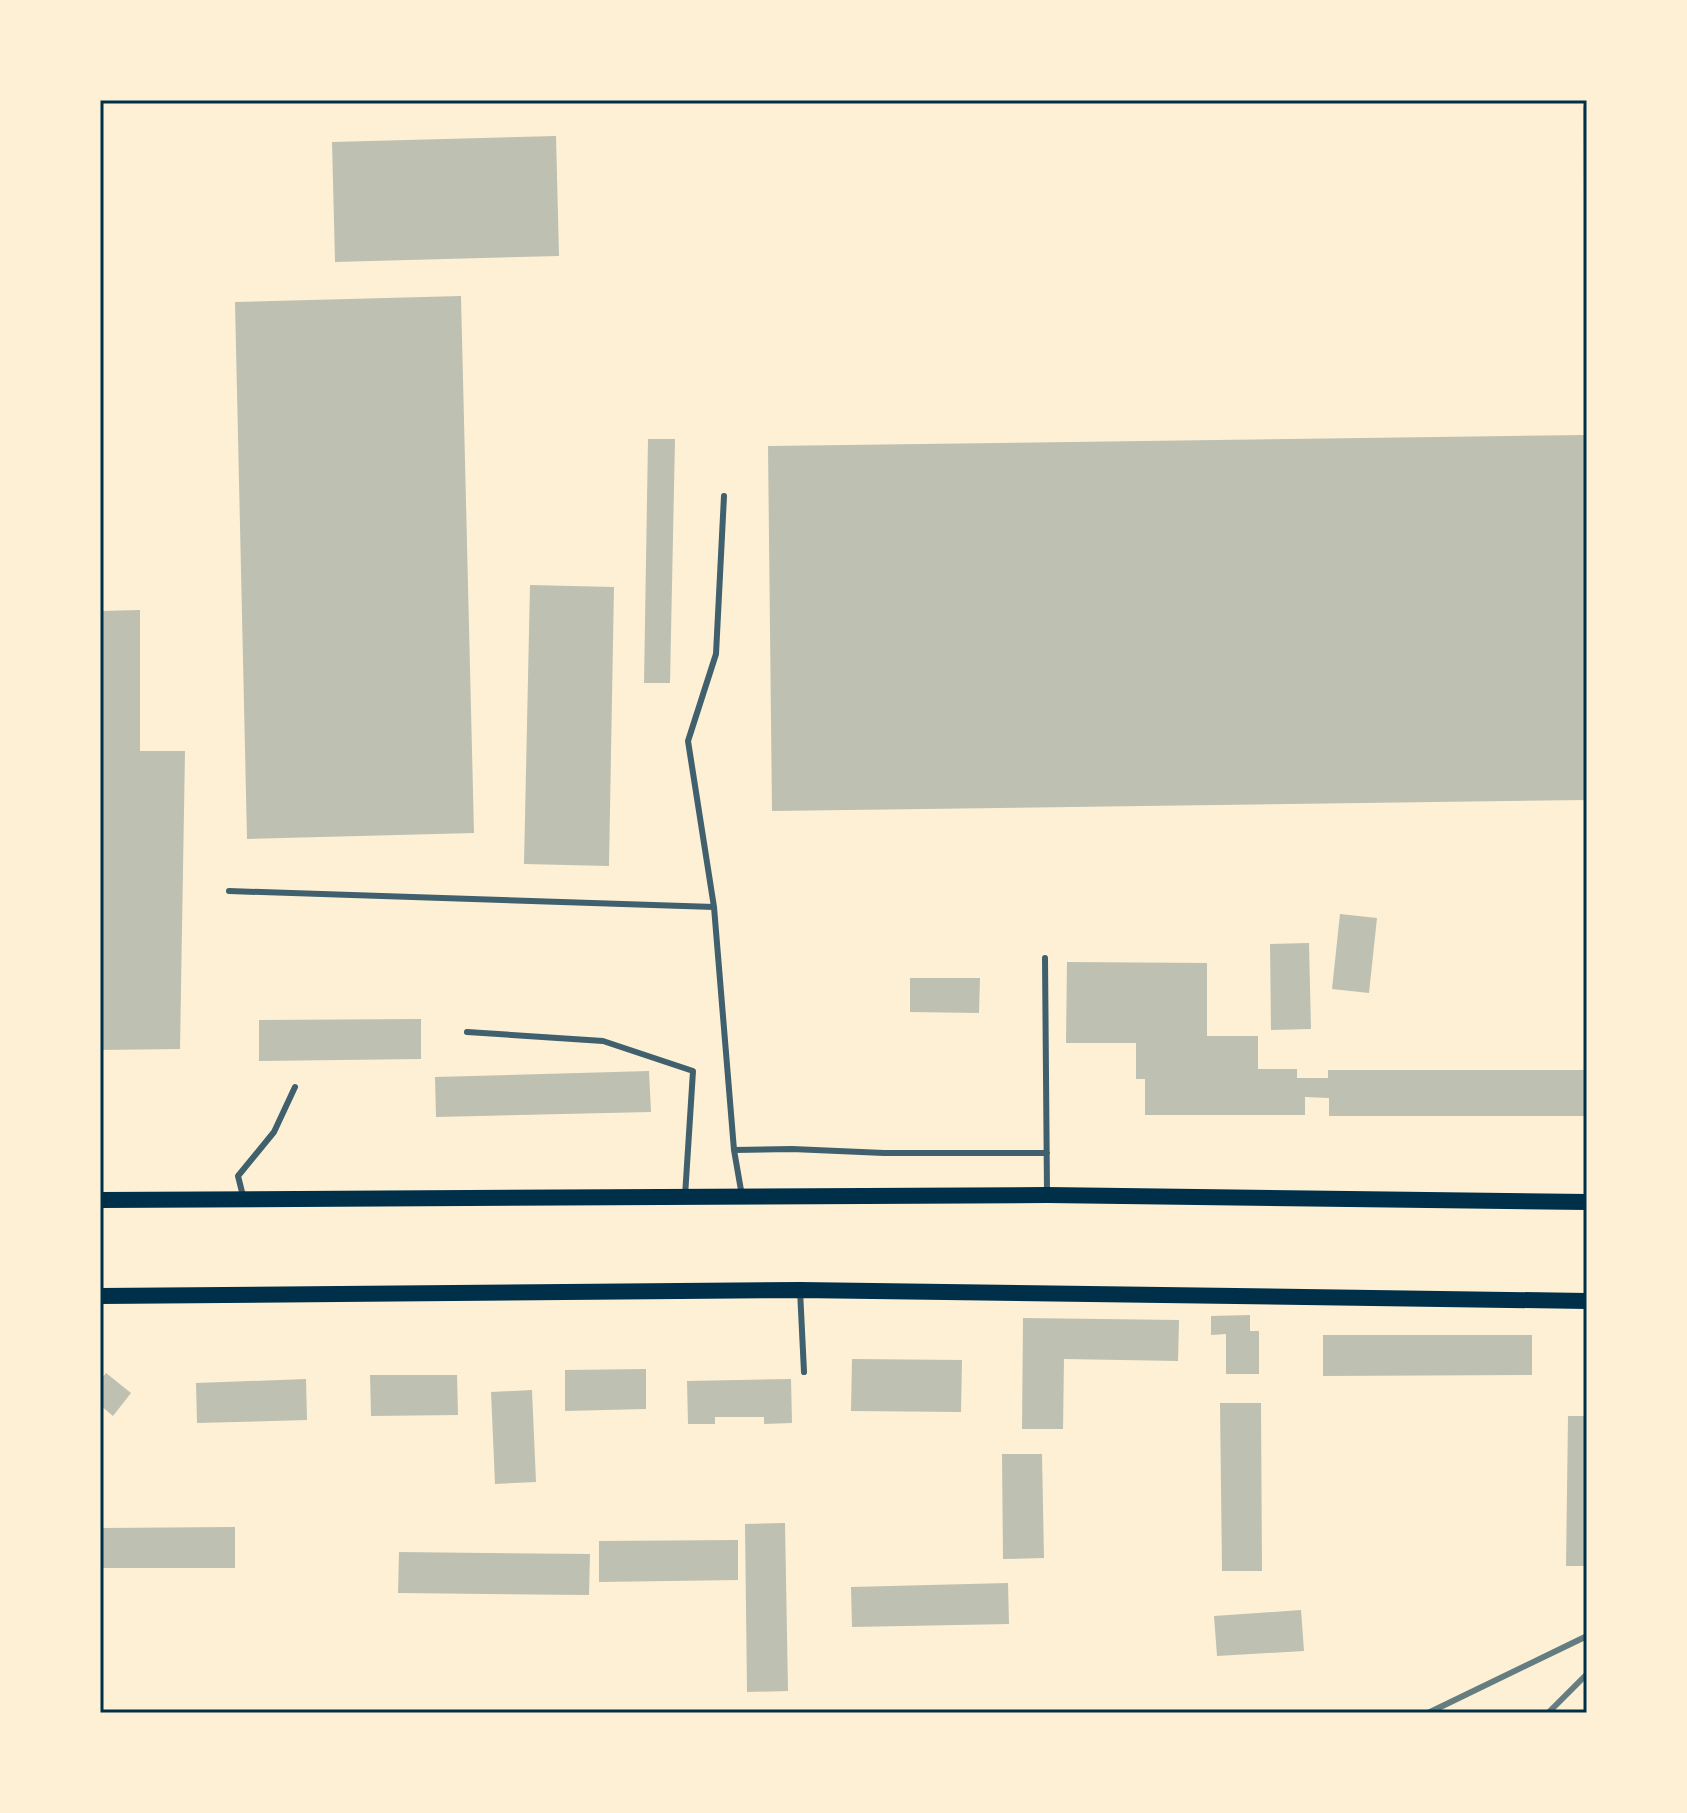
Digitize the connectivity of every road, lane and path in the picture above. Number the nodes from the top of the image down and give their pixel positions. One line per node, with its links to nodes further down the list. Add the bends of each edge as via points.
1 (724, 496): 3 (lane, via 716,654 688,741)
2 (229, 891): 3 (lane)
3 (714, 907): 7 (lane)
4 (1045, 958): 8 (lane)
5 (467, 1032): 10 (lane, via 603,1041 693,1071)
6 (295, 1087): 12 (lane, via 274,1132 238,1176)
7 (734, 1150): 8 (lane); 11 (lane)
8 (1047, 1153): 9 (lane)
9 (1047, 1195): 11 (main road); 14 (main road)
10 (685, 1196): 11 (main road); 12 (main road)
11 (742, 1196)
12 (244, 1199): 13 (main road)
13 (100, 1200)
14 (1587, 1202)
15 (800, 1290): 16 (main road); 17 (main road); 18 (lane)
16 (100, 1296)
17 (1587, 1301)
18 (804, 1372)

